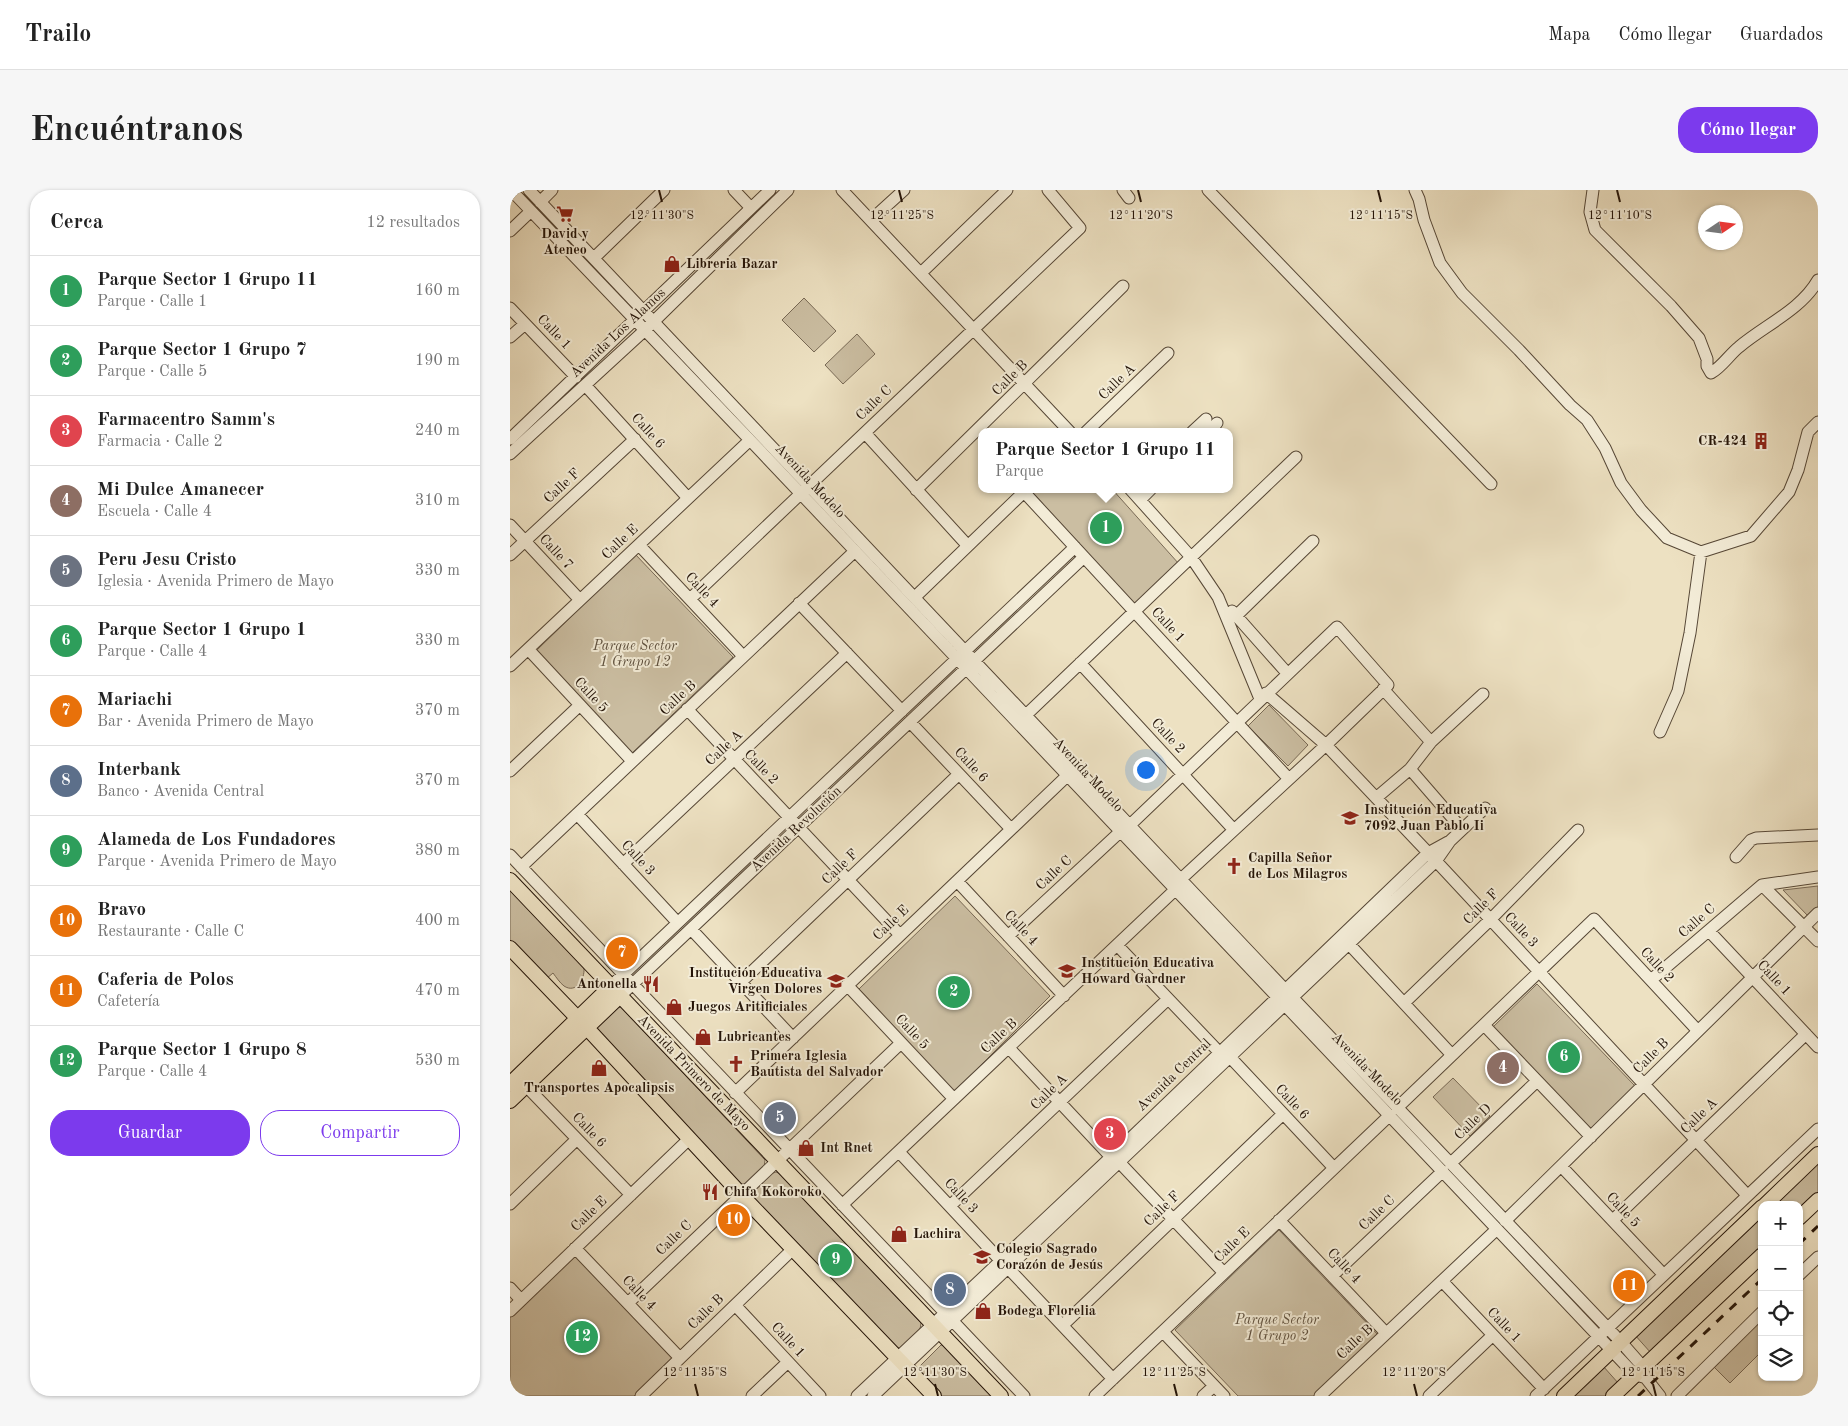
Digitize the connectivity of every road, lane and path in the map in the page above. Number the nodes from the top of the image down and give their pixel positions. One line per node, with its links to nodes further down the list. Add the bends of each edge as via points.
1 (511, 190): 17 (street, Avenida Modelo)
2 (529, 190): 15 (street, Avenida Modelo)
3 (552, 190): 15 (street)
4 (664, 190): 20 (street)
5 (734, 190): 16 (street)
6 (788, 190): 27 (street, Avenida Los Alamos)
7 (842, 190): 18 (street)
8 (904, 190): 18 (street)
9 (1007, 190): 21 (street)
10 (1048, 190): 30 (street, Calle C, via 1080,228)
11 (1208, 190): 47 (street)
12 (1415, 190): 63 (street, via 1440,263 1462,293 1587,420 1605,448 1621,483 1641,510 1667,538)
13 (1594, 190): 22 (street, via 1590,212 1595,230 1699,338 1711,373 1751,337 1796,306)
14 (762, 193): 16 (street, Avenida Los Alamos)
15 (540, 202): 20 (street, Avenida Modelo)
16 (751, 208): 25 (street, Avenida Los Alamos)
17 (531, 211): 19 (street); 26 (street, Avenida Modelo)
18 (871, 220): 21 (street)
19 (510, 231)
20 (594, 258): 25 (street, Avenida Modelo)
21 (920, 273): 30 (street)
22 (1818, 280)
23 (1123, 286): 34 (street, Calle B)
24 (510, 308): 28 (street, Calle 1)
25 (645, 311): 26 (street, Avenida Los Alamos); 27 (street, Avenida Modelo)
26 (636, 320): 29 (street, Avenida Modelo); 33 (street, Avenida Los Alamos)
27 (654, 321): 29 (street, Avenida Los Alamos); 48 (street, Avenida Modelo)
28 (525, 324): 31 (street); 33 (street, Calle 1)
29 (645, 330): 35 (street, Avenida Los Alamos); 44 (street, Avenida Modelo)
30 (974, 330): 34 (street); 41 (street, Calle C)
31 (510, 337)
32 (1168, 353): 39 (street, Calle A)
33 (576, 377): 42 (street, Avenida Los Alamos)
34 (1025, 384): 37 (street, Calle B); 38 (street)
35 (586, 385): 43 (street, Calle 6); 45 (street, Avenida Los Alamos)
36 (1818, 422): 63 (street, via 1808,432 1789,492 1757,530 1751,536)
37 (980, 428)
38 (1066, 428)
39 (1090, 428)
40 (978, 430): 49 (street, Calle B)
41 (865, 433): 48 (street, Calle C); 49 (street)
42 (510, 439)
43 (635, 439): 54 (street, Calle 6); 57 (street, Calle F)
44 (750, 440): 48 (street, Avenida Modelo); 54 (street, Calle E)
45 (510, 454)
46 (1296, 458): 66 (street)
47 (1491, 484)
48 (805, 489): 62 (street, Avenida Modelo); 67 (street, Avenida Modelo); 69 (street, Calle C)
49 (916, 490): 60 (street)
50 (1023, 493): 60 (street)
51 (1027, 493): 61 (street, Calle 1)
52 (1134, 493): 55 (street)
53 (1147, 493): 55 (street)
54 (688, 498): 59 (street, Calle E)
55 (1140, 500): 66 (street)
56 (510, 525): 57 (street, Calle 7)
57 (525, 541): 64 (street, Calle F); 70 (street, Calle 7)
58 (1313, 541): 73 (street)
59 (639, 545): 69 (street, Calle 4); 70 (street, Calle E)
60 (968, 546): 67 (street)
61 (1075, 547): 65 (street, Calle 1); 76 (street, Avenida Revolución)
62 (855, 550): 71 (street, Calle B); 76 (street, Avenida Modelo)
63 (1701, 552): 91 (street, via 1678,691)
64 (510, 556)
65 (1084, 557): 72 (street, Calle 1); 79 (street, Avenida Revolución)
66 (1191, 557): 68 (street); 72 (street)
67 (915, 597): 76 (street, Avenida Modelo)
68 (1218, 597): 73 (street); 84 (street)
69 (690, 599): 77 (street, Calle 4)
70 (580, 600): 74 (street, Calle E)
71 (798, 604): 75 (street); 77 (street, Calle B)
72 (1134, 611): 78 (street); 90 (street, Calle 1)
73 (1236, 616): 81 (street)
74 (528, 650): 80 (street, Calle E); 85 (street, Calle 5)
75 (846, 653): 87 (street); 94 (street, Calle A)
76 (961, 655): 79 (street, Avenida Modelo); 87 (street, Avenida Revolución)
77 (743, 656): 86 (street, Calle B)
78 (1080, 663): 88 (street); 100 (street, Calle 2)
79 (970, 664): 88 (street, Avenida Modelo); 89 (street, Avenida Revolución); 99 (street, Avenida Modelo)
80 (510, 666)
81 (1287, 673): 82 (street, Calle C, via 1337,627 1388,684); 84 (street, Calle C)
82 (1383, 689): 92 (street); 93 (street, Calle B)
83 (1483, 694): 92 (street)
84 (1263, 696): 90 (street, Calle C); 93 (street, Calle 3)
85 (580, 705): 95 (street, Calle 5); 97 (street)
86 (688, 709): 94 (street, Calle 2); 95 (street, Calle B)
87 (902, 711): 105 (street, Avenida Revolución)
88 (1026, 715): 106 (street, Avenida Modelo)
89 (910, 722): 98 (street, Calle 6); 105 (street, Avenida Revolución)
90 (1237, 722): 100 (street, Calle C); 101 (street, Calle 1)
91 (1660, 732)
92 (1431, 742): 96 (street)
93 (1326, 745): 101 (street, Calle B); 102 (street, Calle 3)
94 (733, 760): 105 (street, Calle 2); 115 (street, Calle A)
95 (632, 761): 104 (street, Calle B)
96 (1410, 769): 102 (street); 109 (street)
97 (510, 771)
98 (959, 774): 107 (street, Calle 6); 119 (street, Calle F)
99 (1068, 775): 106 (street, Avenida Modelo); 107 (street, Calle E)
100 (1183, 775): 106 (street, Calle C); 108 (street, Calle 2)
101 (1289, 779): 108 (street, Calle B)
102 (1376, 798): 113 (street, Calle 3)
103 (1485, 808): 109 (street, Avenida Central)
104 (576, 814): 115 (street, Calle 3); 116 (street, Calle B)
105 (793, 823): 119 (street); 126 (street, Avenida Revolución); 128 (street, Avenida Revolución)
106 (1126, 828): 121 (street, Avenida Modelo); 131 (street, Calle C)
107 (1011, 829): 120 (street, Calle E)
108 (1234, 830): 121 (street, Calle B)
109 (1462, 830): 113 (street, Avenida Central)
110 (1578, 830): 124 (street, Calle F)
111 (1818, 835): 114 (street, via 1756,838)
112 (510, 855): 116 (street, Avenida Primero de Mayo)
113 (1432, 857): 124 (street, Calle 3); 133 (street, Avenida Central); 145 (street, Avenida Central)
114 (1736, 857)
115 (623, 864): 126 (street, Calle 3)
116 (521, 867): 137 (street, Avenida Primero de Mayo)
117 (1818, 878): 122 (street)
118 (510, 880): 143 (main road, Avenida Primero de Mayo)
119 (848, 880): 130 (street); 140 (street, Calle F)
120 (957, 881): 130 (street, Calle E); 131 (street, Calle 4)
121 (1179, 884): 134 (street, Calle B); 145 (street, Avenida Modelo)
122 (1762, 885): 127 (street); 129 (street, Calle C)
123 (1818, 914): 127 (street, Calle B)
124 (1491, 919): 136 (street, Calle 3); 147 (street, Calle F)
125 (1594, 920): 136 (street, Calle E); 139 (street, Calle 2)
126 (678, 922): 137 (street, Avenida Revolución)
127 (1804, 927): 132 (street); 138 (street, Calle B)
128 (691, 929): 140 (street); 141 (street, Avenida Revolución)
129 (1709, 931): 138 (street, Calle 1); 139 (street, Calle C)
130 (900, 936): 142 (street, Calle E)
131 (1008, 936): 144 (street, Calle 4)
132 (1818, 941)
133 (1348, 943): 145 (street, Avenida Central); 147 (street)
134 (1117, 945): 144 (street, Calle B); 146 (street)
135 (510, 948): 148 (main road)
136 (1540, 972): 149 (street, Calle E); 160 (street, Calle 3)
137 (623, 975): 141 (street, Avenida Primero de Mayo); 143 (street, Avenida Revolución)
138 (1753, 978): 150 (street, Calle B); 151 (street, Calle 1)
139 (1651, 980): 150 (street, Calle 2)
140 (741, 982): 152 (street)
141 (632, 984): 143 (street, Avenida Revolución); 161 (street, Avenida Primero de Mayo)
142 (847, 985): 152 (street, Calle E); 153 (street, Calle 5)
143 (615, 991): 148 (main road, Avenida Revolución); 176 (main road, Avenida Primero de Mayo)
144 (1064, 996): 155 (street, Calle B)
145 (1284, 997): 156 (street, Avenida Central); 165 (street, Avenida Modelo)
146 (1168, 999): 156 (street); 164 (street, Calle A)
147 (1404, 1003): 157 (street)
148 (582, 1023): 158 (main road, Avenida Revolución); 169 (main road)
149 (1484, 1025): 157 (street, Calle E); 159 (street)
150 (1698, 1031): 160 (street, Calle B)
151 (1806, 1034): 154 (street, Calle 1); 171 (street, Calle A)
152 (793, 1038): 161 (street, Calle E)
153 (901, 1043): 162 (street, Calle 5); 172 (street)
154 (1818, 1047)
155 (1008, 1048): 162 (street, Calle B); 164 (street)
156 (1224, 1054): 166 (street, Calle 6); 175 (street, Avenida Central)
157 (1452, 1055): 165 (street, Calle E)
158 (516, 1079): 163 (main road, Avenida Revolución); 170 (street, Calle 6)
159 (1537, 1081): 168 (street); 178 (street, Calle D)
160 (1644, 1084): 168 (street, Calle B); 171 (street, Calle 3)
161 (735, 1093): 172 (street, Avenida Primero de Mayo)
162 (954, 1099): 173 (street, Calle B)
163 (510, 1101)
164 (1060, 1102): 175 (street); 187 (street, Calle A)
165 (1394, 1111): 178 (street, Avenida Modelo); 179 (street, Calle E)
166 (1283, 1114): 179 (street, Calle 6); 190 (street, Calle F)
167 (1818, 1129): 182 (street)
168 (1591, 1137): 177 (street, Calle B)
169 (689, 1138): 180 (street, Calle E); 181 (main road)
170 (577, 1139): 180 (street, Calle 6); 185 (street)
171 (1696, 1140): 182 (street, Calle 3); 192 (street, Calle A)
172 (790, 1149): 176 (street, Calle C); 186 (street, Avenida Primero de Mayo)
173 (898, 1152): 186 (street, Calle B); 187 (street, Calle 3)
174 (1818, 1154): 184 (main road)
175 (1116, 1160): 190 (street); 198 (street, Avenida Central)
176 (778, 1161): 181 (street, Calle C); 212 (main road, Avenida Primero de Mayo)
177 (1561, 1166): 192 (street, Calle 5); 193 (street, Calle B)
178 (1447, 1167): 193 (street, Avenida Modelo); 202 (street, Calle C)
179 (1334, 1168): 191 (street, Calle E)
180 (631, 1194): 194 (street, Calle E)
181 (742, 1195): 195 (main road); 206 (street, Calle C)
182 (1747, 1195): 201 (street)
183 (1818, 1200): 189 (main road)
184 (1768, 1201)
185 (510, 1204)
186 (842, 1205): 209 (street, Avenida Primero de Mayo)
187 (950, 1206): 198 (street, Calle 3)
188 (1758, 1211): 217 (main road)
189 (1803, 1214)
190 (1173, 1219): 200 (street); 211 (street, Calle F)
191 (1279, 1220): 200 (street, Calle E); 202 (street, Calle 4)
192 (1613, 1220): 201 (street, Calle 5)
193 (1501, 1225): 203 (street, Calle B); 214 (street, Avenida Modelo)
194 (575, 1248): 205 (street, Calle E); 206 (street, Calle 4)
195 (793, 1249): 207 (street, Calle B); 220 (main road)
196 (1818, 1257): 199 (street)
197 (1758, 1259): 221 (main road)
198 (1004, 1264): 209 (street, Avenida Central); 211 (street, Calle 3)
199 (1803, 1271)
200 (1224, 1273): 213 (street, Calle E)
201 (1663, 1274): 214 (street)
202 (1332, 1276): 215 (street, Calle 4)
203 (1442, 1281): 215 (street, Calle B); 216 (street, Calle 1)
204 (510, 1288): 205 (street)
205 (521, 1300): 208 (street, Calle E)
206 (628, 1303): 218 (street, Calle 4)
207 (735, 1305): 218 (street, Calle B); 219 (street, Calle 1)
208 (510, 1311)
209 (949, 1316): 212 (street, Avenida Central); 233 (street, Avenida Primero de Mayo)
210 (1758, 1316): 243 (street)
211 (1062, 1325): 222 (street, Calle 3)
212 (936, 1328): 220 (street, Avenida Central); 232 (main road, Avenida Primero de Mayo)
213 (1163, 1332): 222 (street, Calle E); 223 (street)
214 (1603, 1332): 217 (street, Avenida Modelo); 225 (street)
215 (1386, 1333): 224 (street, Calle B)
216 (1493, 1335): 225 (street, Calle 1); 239 (street)
217 (1617, 1346): 221 (street, Avenida Modelo); 240 (main road)
218 (680, 1358): 226 (street, Calle B)
219 (788, 1362): 227 (street); 228 (street, Calle 1)
220 (901, 1362): 229 (street, Avenida Central); 230 (street, Avenida Central); 231 (main road)
221 (1641, 1373): 241 (main road); 242 (street, Avenida Modelo)
222 (1113, 1379): 234 (street, Calle E)
223 (1214, 1386): 235 (street); 236 (street)
224 (1329, 1387): 237 (street, Calle B); 238 (street)
225 (1540, 1392)
226 (641, 1396)
227 (752, 1396)
228 (820, 1396)
229 (857, 1396)
230 (873, 1396)
231 (934, 1396)
232 (1002, 1396)
233 (1024, 1396)
234 (1095, 1396)
235 (1203, 1396)
236 (1224, 1396)
237 (1320, 1396)
238 (1337, 1396)
239 (1429, 1396)
240 (1564, 1396)
241 (1613, 1396)
242 (1660, 1396)
243 (1677, 1396)

